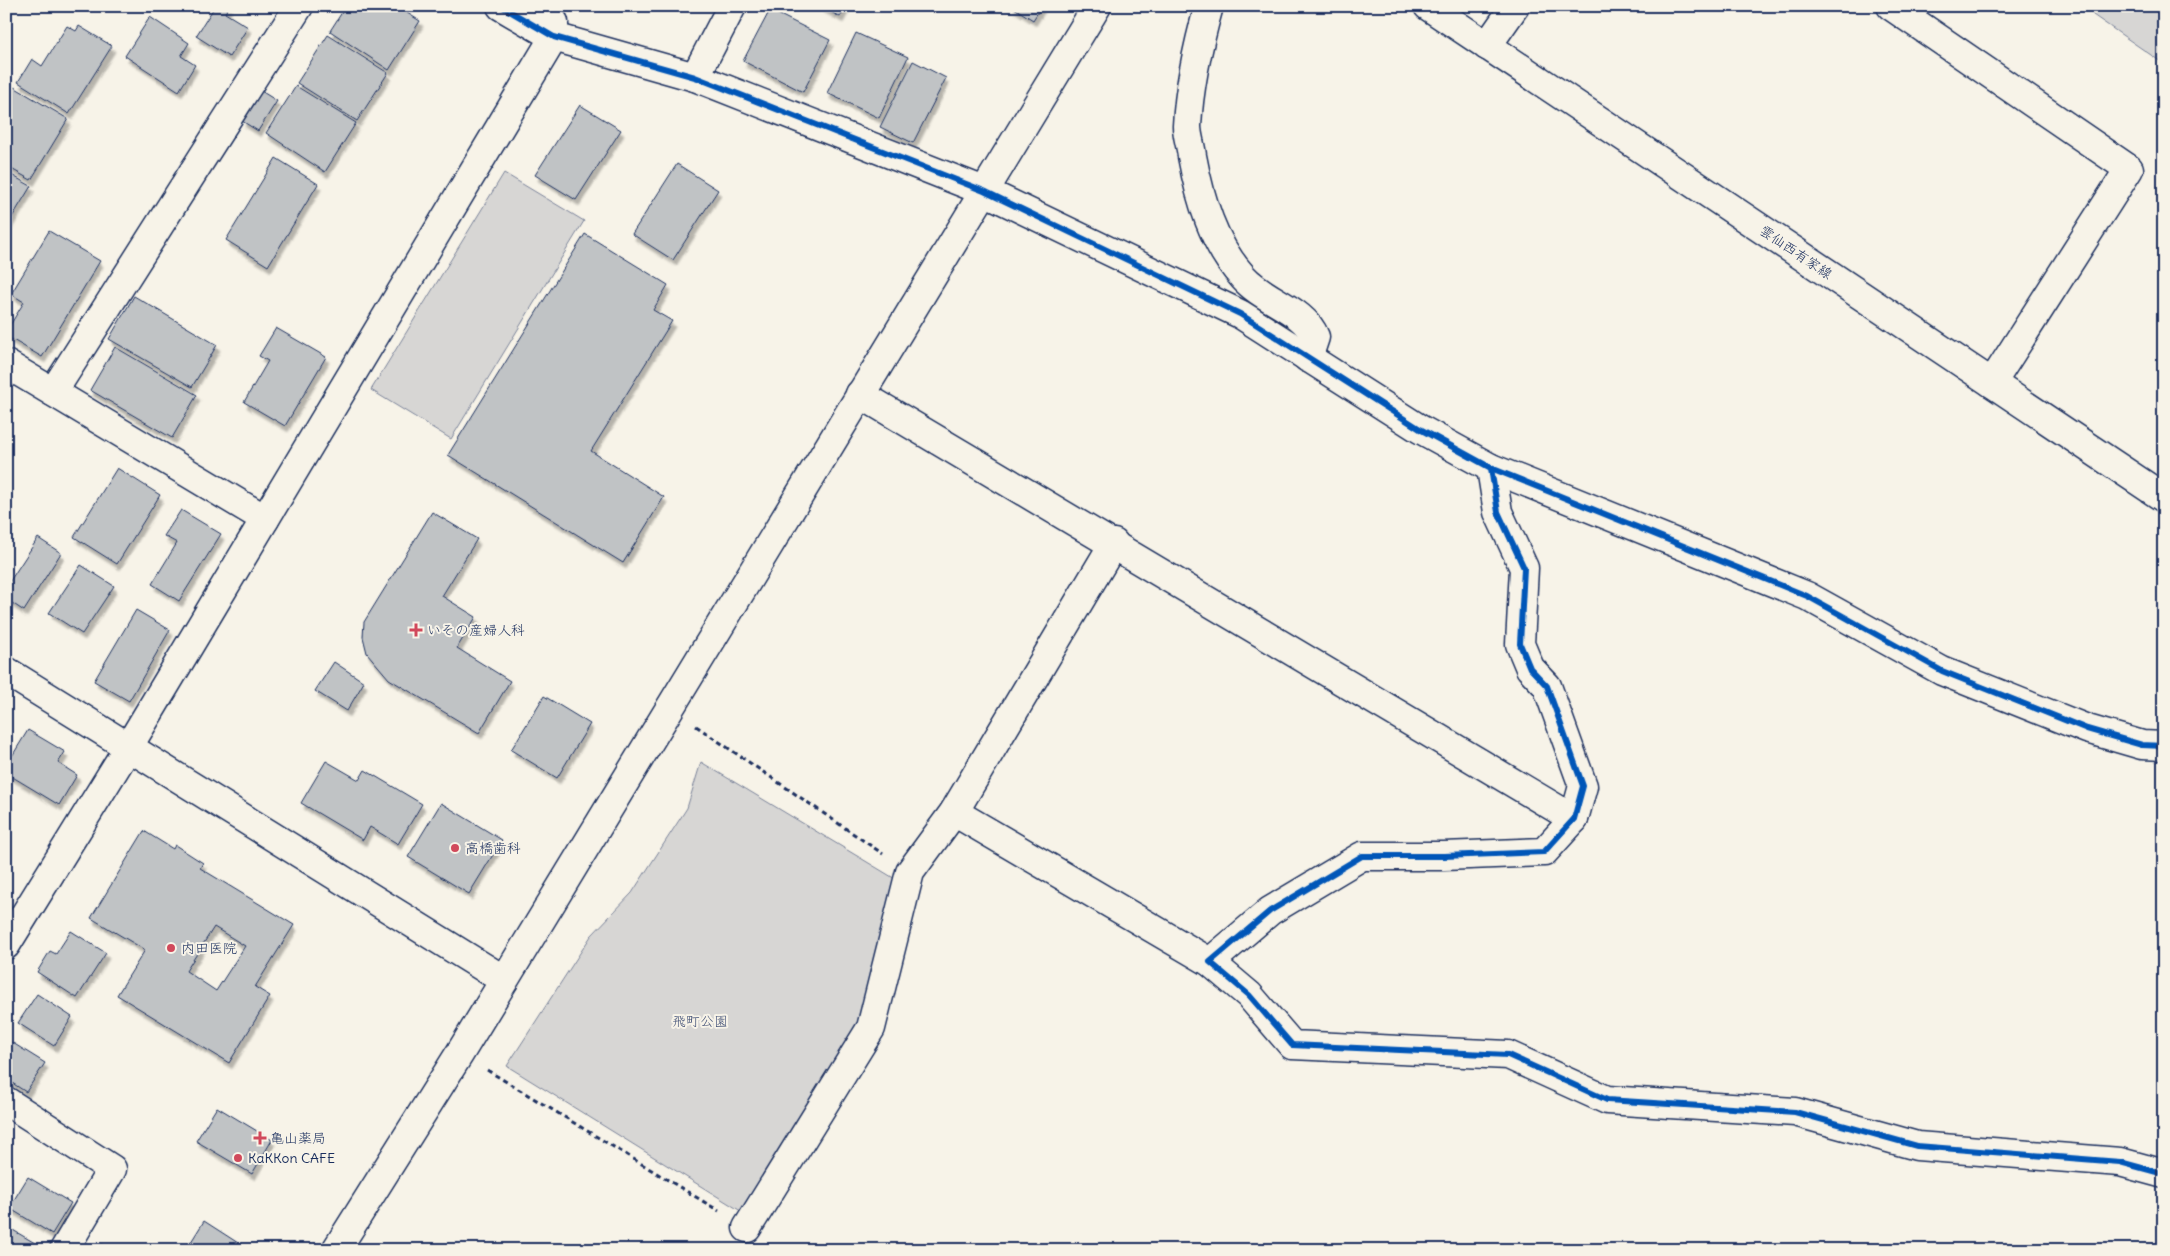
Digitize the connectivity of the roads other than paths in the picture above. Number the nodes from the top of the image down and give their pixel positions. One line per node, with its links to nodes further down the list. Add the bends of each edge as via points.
1 (299, 6): 17 (street)
2 (501, 6): 10 (street)
3 (541, 6): 10 (street, via 554,22)
4 (732, 6): 12 (street)
5 (1097, 6): 13 (street)
6 (1209, 6): 14 (street, via 1196,52 1187,128 1198,189 1217,239 1243,277 1262,295 1301,317 1311,327 1315,337)
7 (1428, 6): 11 (street, 雲仙西有家線)
8 (1515, 6): 11 (street)
9 (1891, 6): 16 (street, via 2129,168)
10 (554, 37): 12 (street); 21 (street)
11 (1487, 46): 16 (street, 雲仙西有家線)
12 (695, 77): 13 (street)
13 (984, 191): 14 (street, via 1240,314); 18 (street)
14 (1308, 358): 19 (street, via 1420,430)
15 (6, 364): 17 (street)
16 (1992, 383): 20 (street, 雲仙西有家線)
17 (53, 392): 21 (street)
18 (860, 394): 22 (street); 30 (street)
19 (1491, 468): 25 (street, via 1806,596 1942,671 2087,729 2142,744); 27 (street, via 1498,512 1524,568 1520,644 1530,668 1547,686 1584,786)
20 (2164, 498)
21 (266, 519): 24 (street)
22 (1114, 543): 26 (street); 27 (street)
23 (6, 671): 24 (street)
24 (129, 746): 28 (street); 30 (street)
25 (2164, 746)
26 (954, 812): 29 (street); 33 (street, via 910,872 870,1028)
27 (1574, 819): 29 (street, via 1544,852 1362,856 1270,911)
28 (6, 945)
29 (1210, 962): 32 (street, via 1249,995 1292,1045 1508,1055 1607,1100 1794,1112 1917,1146 2120,1162)
30 (504, 980): 35 (street)
31 (6, 1101): 34 (street, via 112,1170)
32 (2164, 1174)
33 (747, 1228)
34 (64, 1250)
35 (336, 1250)

